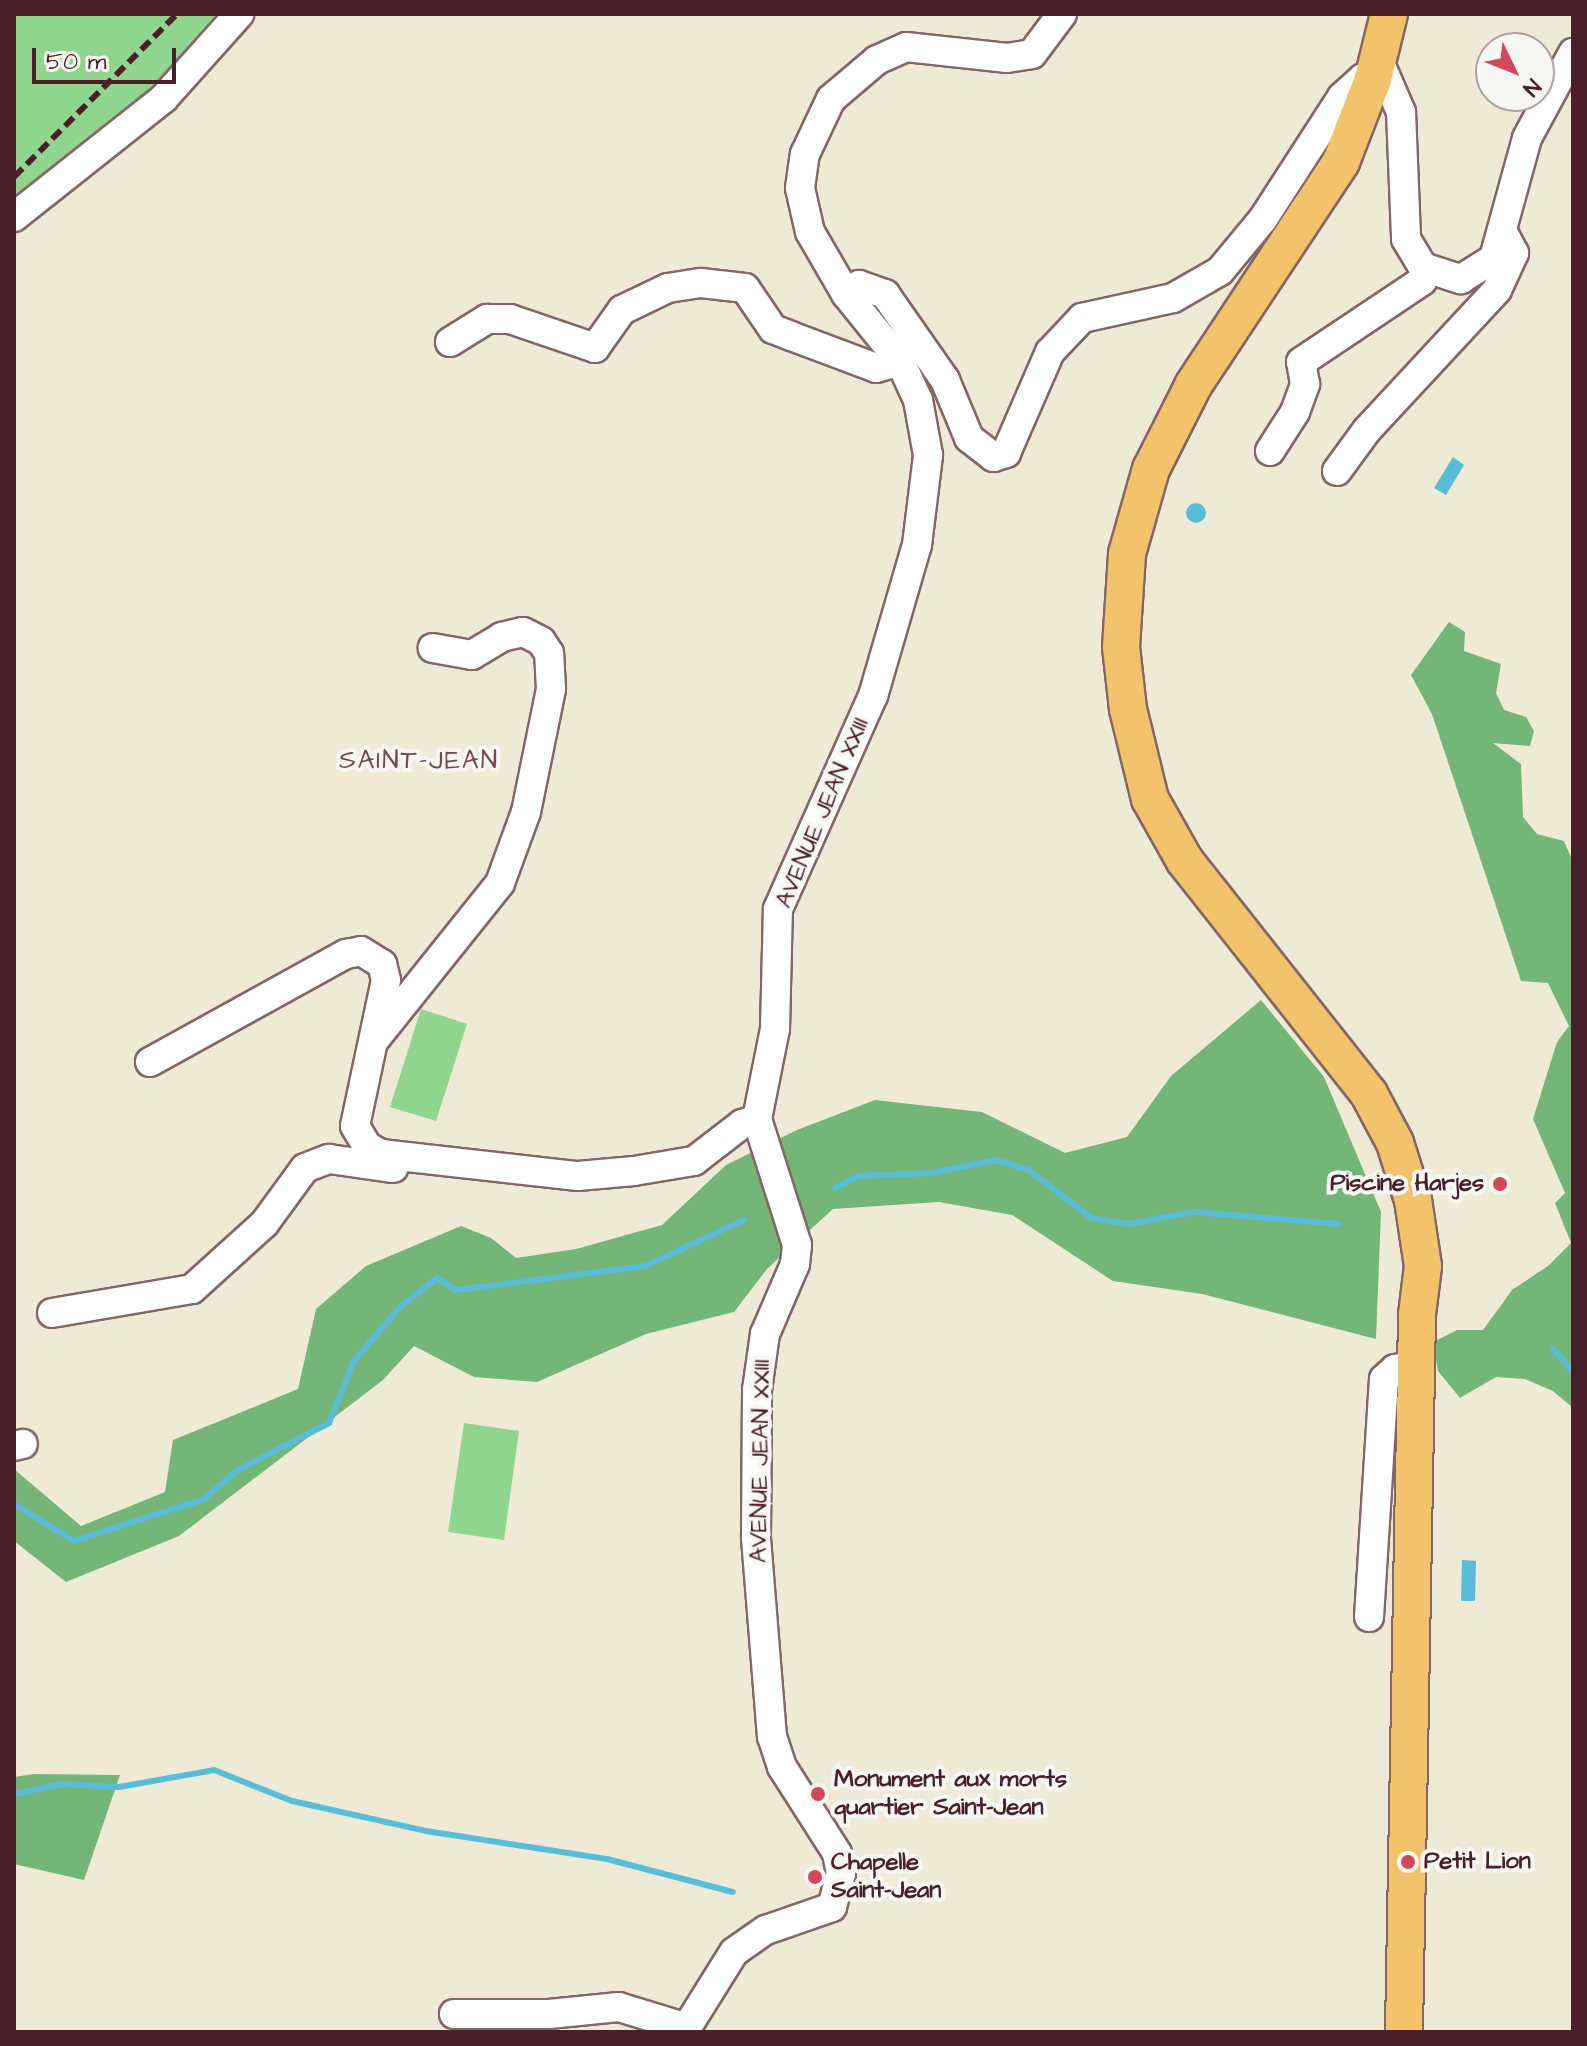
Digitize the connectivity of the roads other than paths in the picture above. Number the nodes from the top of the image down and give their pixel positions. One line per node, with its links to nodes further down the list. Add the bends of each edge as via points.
1 (239, 14): 6 (street, via 164,98)
2 (1062, 14): 9 (street, AVENUE JEAN XXIII, via 1032,54 1007,58 906,47 852,78 831,99 805,154 800,188 810,232)
3 (1389, 14): 5 (main road)
4 (1573, 53): 7 (street, via 1527,138)
5 (1376, 70): 8 (street, via 1401,112 1406,239); 9 (street, via 1342,97 1263,219 1220,271 1173,298 1082,318 1050,352 1006,453 993,457 969,438 945,380 885,294 859,285); 20 (main road, via 1330,181 1193,386 1151,469 1127,554 1121,647 1128,709 1150,799 1185,861 1351,1078 1396,1202 1417,1315)
6 (14, 217)
7 (1503, 233): 8 (street, via 1494,258 1475,274 1446,278); 13 (street, via 1514,253 1497,290 1367,430)
8 (1428, 270): 12 (street, via 1422,281 1301,362 1305,384 1295,412)
9 (846, 294): 11 (street, AVENUE JEAN XXIII)
10 (450, 342): 11 (street, via 487,319 510,319 595,348 622,310 668,288 701,283 745,288 773,329 876,368)
11 (900, 361): 17 (street, AVENUE JEAN XXIII, via 924,421 925,502 873,696 778,909 775,1029)
12 (1270, 451)
13 (1337, 471)
14 (433, 648): 15 (street, via 472,655 502,637 523,632 541,641 549,653 551,689 526,812 500,883)
15 (376, 1039): 16 (street, via 386,980 382,964 361,951 319,968); 18 (street, via 355,1126 367,1146 409,1159)
16 (150, 1062)
17 (757, 1119): 18 (street, via 742,1124 694,1161); 23 (street, AVENUE JEAN XXIII, via 797,1245 795,1264 765,1334 757,1390 756,1537 772,1737 782,1767 837,1853 841,1874 832,1907 766,1930 734,1952)
18 (565, 1175): 19 (street, via 533,1182 329,1159 305,1168 264,1224 192,1289)
19 (52, 1313)
20 (1417, 1365): 21 (street, via 1395,1369 1384,1379); 24 (main road)
21 (1369, 1617)
22 (454, 2014): 23 (street, via 549,2014 619,2007)
23 (686, 2030)
24 (1404, 2032)

